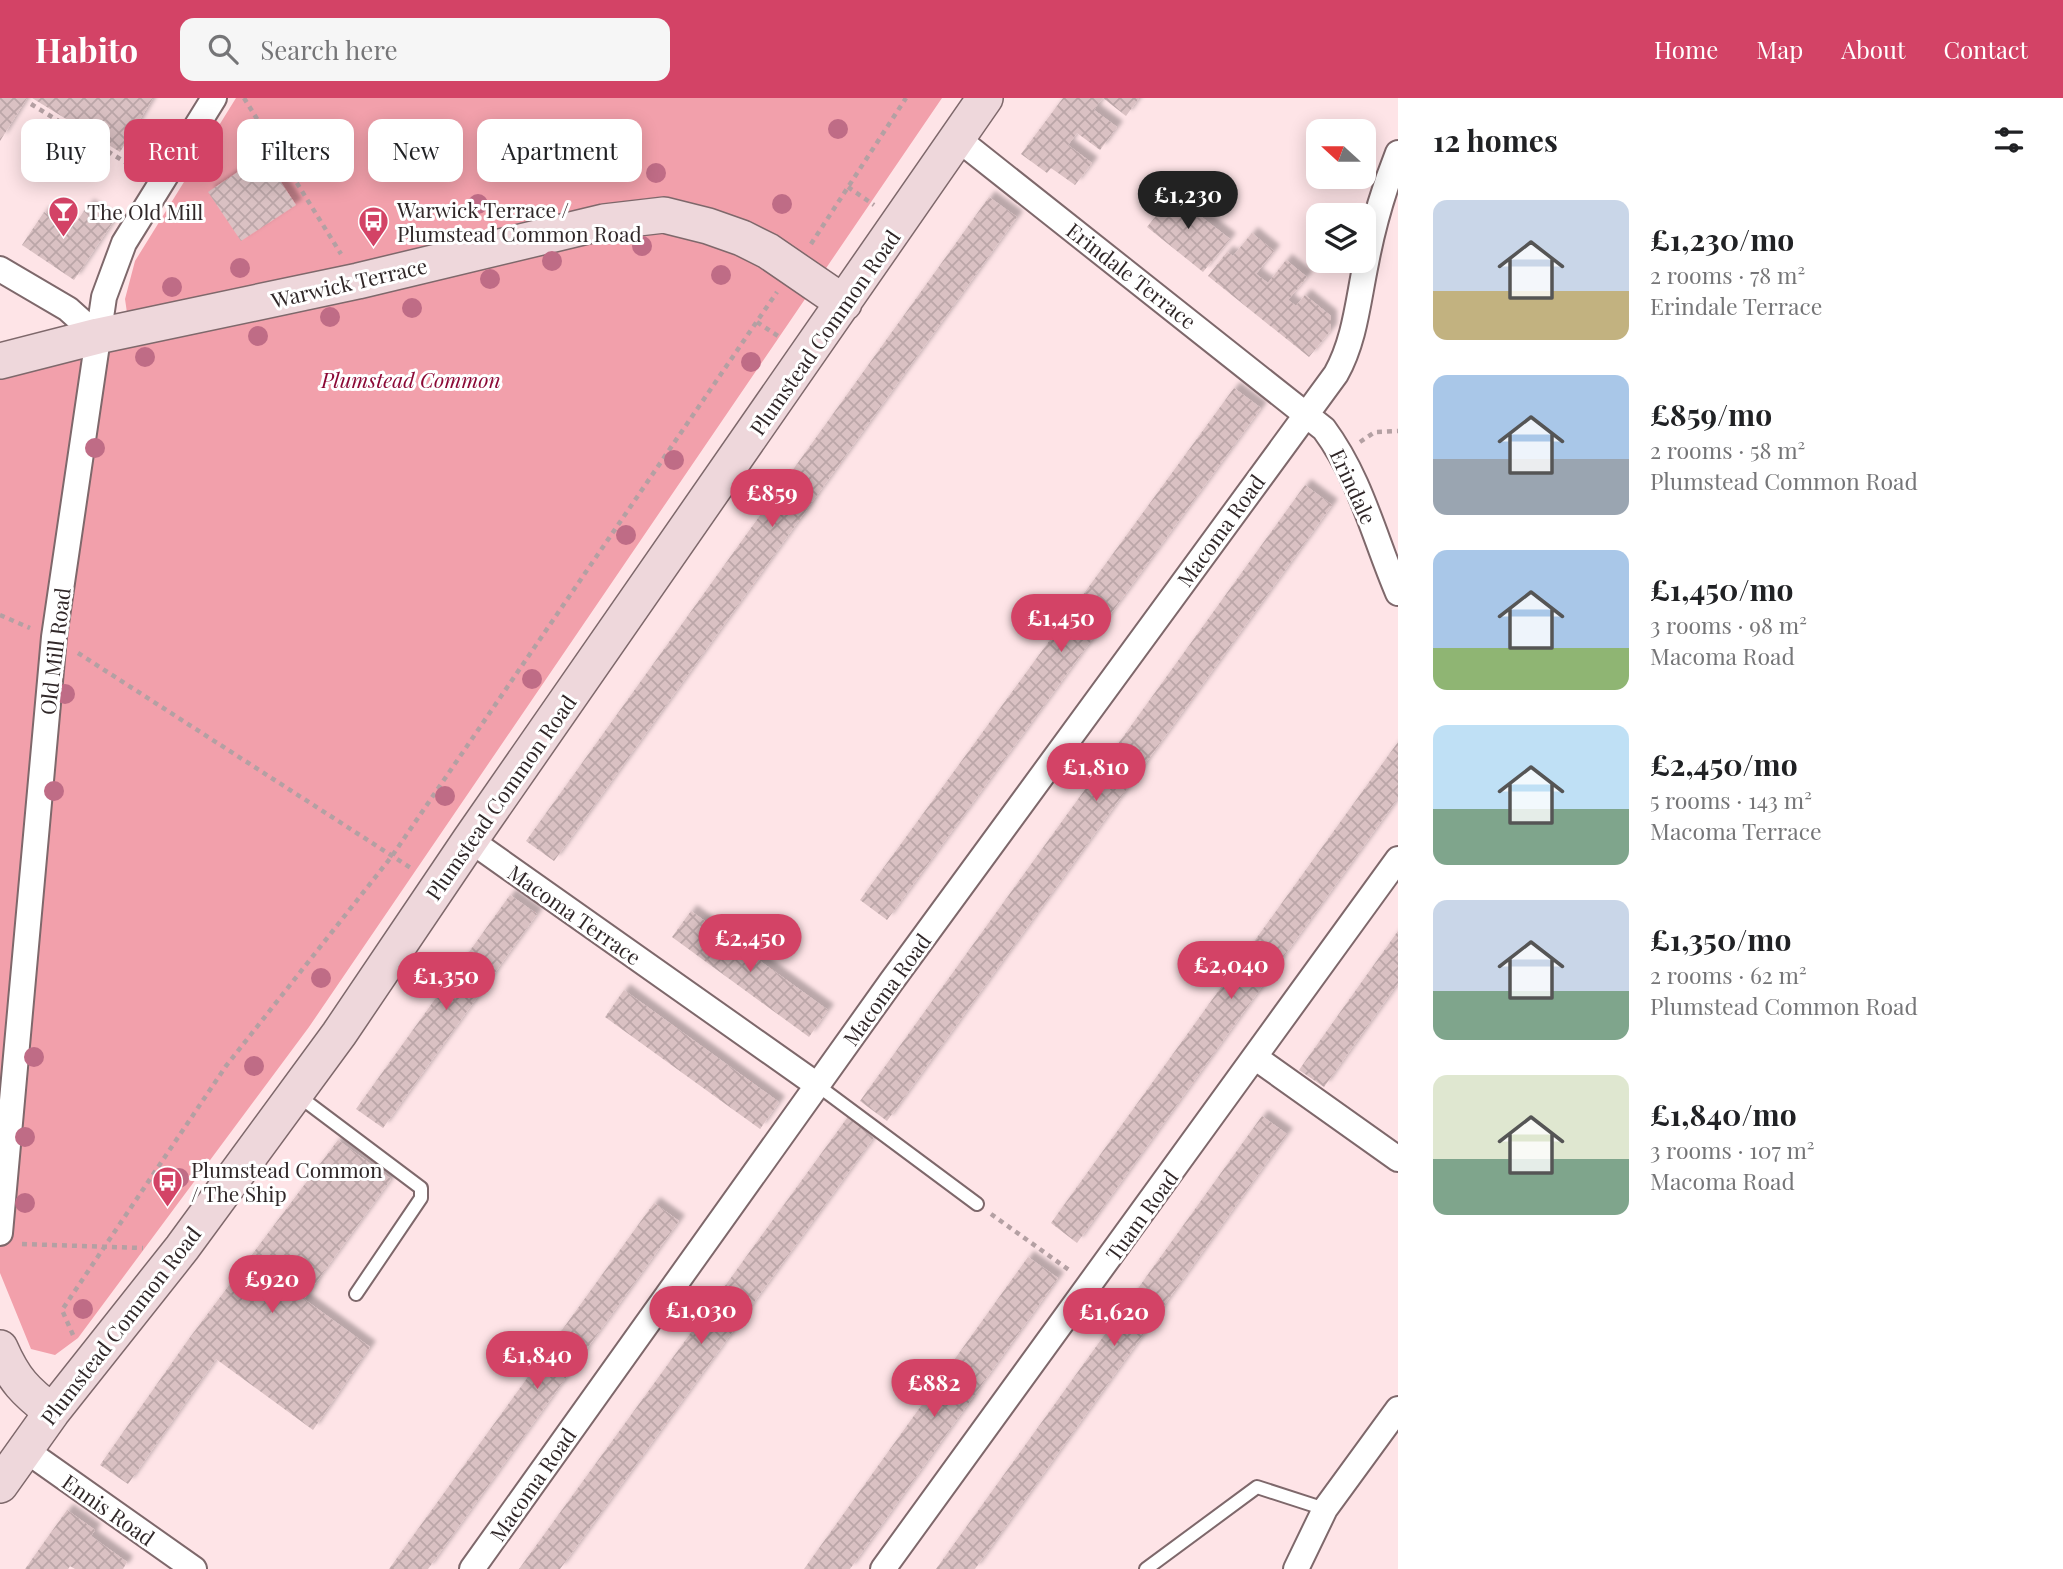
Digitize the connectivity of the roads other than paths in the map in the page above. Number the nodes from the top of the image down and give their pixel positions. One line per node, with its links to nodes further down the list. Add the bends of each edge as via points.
1 (214, 98): 7 (street, Old Mill Road, via 124,243 104,297)
2 (985, 98): 3 (street, Plumstead Common Road)
3 (958, 139): 6 (street, Plumstead Common Road); 9 (street, Erindale Terrace)
4 (1398, 153): 9 (street, via 1366,259 1346,355)
5 (0, 269): 7 (street, via 68,309)
6 (844, 303): 7 (street, Warwick Terrace, via 742,238 664,215 604,222); 11 (street, Plumstead Common Road)
7 (99, 336): 8 (street, Warwick Terrace); 18 (street, Old Mill Road, via 54,637)
8 (0, 362)
9 (1306, 412): 10 (street, Erindale, via 1343,454); 14 (street, Macoma Road)
10 (1398, 593)
11 (470, 840): 14 (street, Macoma Terrace); 15 (street, Plumstead Common Road)
12 (1398, 859): 13 (street, Tuam Road)
13 (1256, 1058): 16 (street); 28 (street, Tuam Road)
14 (817, 1085): 17 (lane); 27 (street, Macoma Road)
15 (296, 1093): 19 (lane, via 421,1188 421,1198); 22 (street, Plumstead Common Road, via 182,1248)
16 (1398, 1159)
17 (977, 1204)
18 (6, 1239)
19 (356, 1294)
20 (0, 1348): 22 (street, via 18,1382)
21 (1398, 1409): 25 (street)
22 (52, 1412): 23 (street, Plumstead Common Road)
23 (24, 1449): 24 (street, Plumstead Common Road); 26 (street, Ennis Road)
24 (0, 1485)
25 (1325, 1509): 29 (lane, via 1257,1488); 30 (street)
26 (194, 1569)
27 (472, 1569)
28 (883, 1569)
29 (1146, 1569)
30 (1296, 1569)

